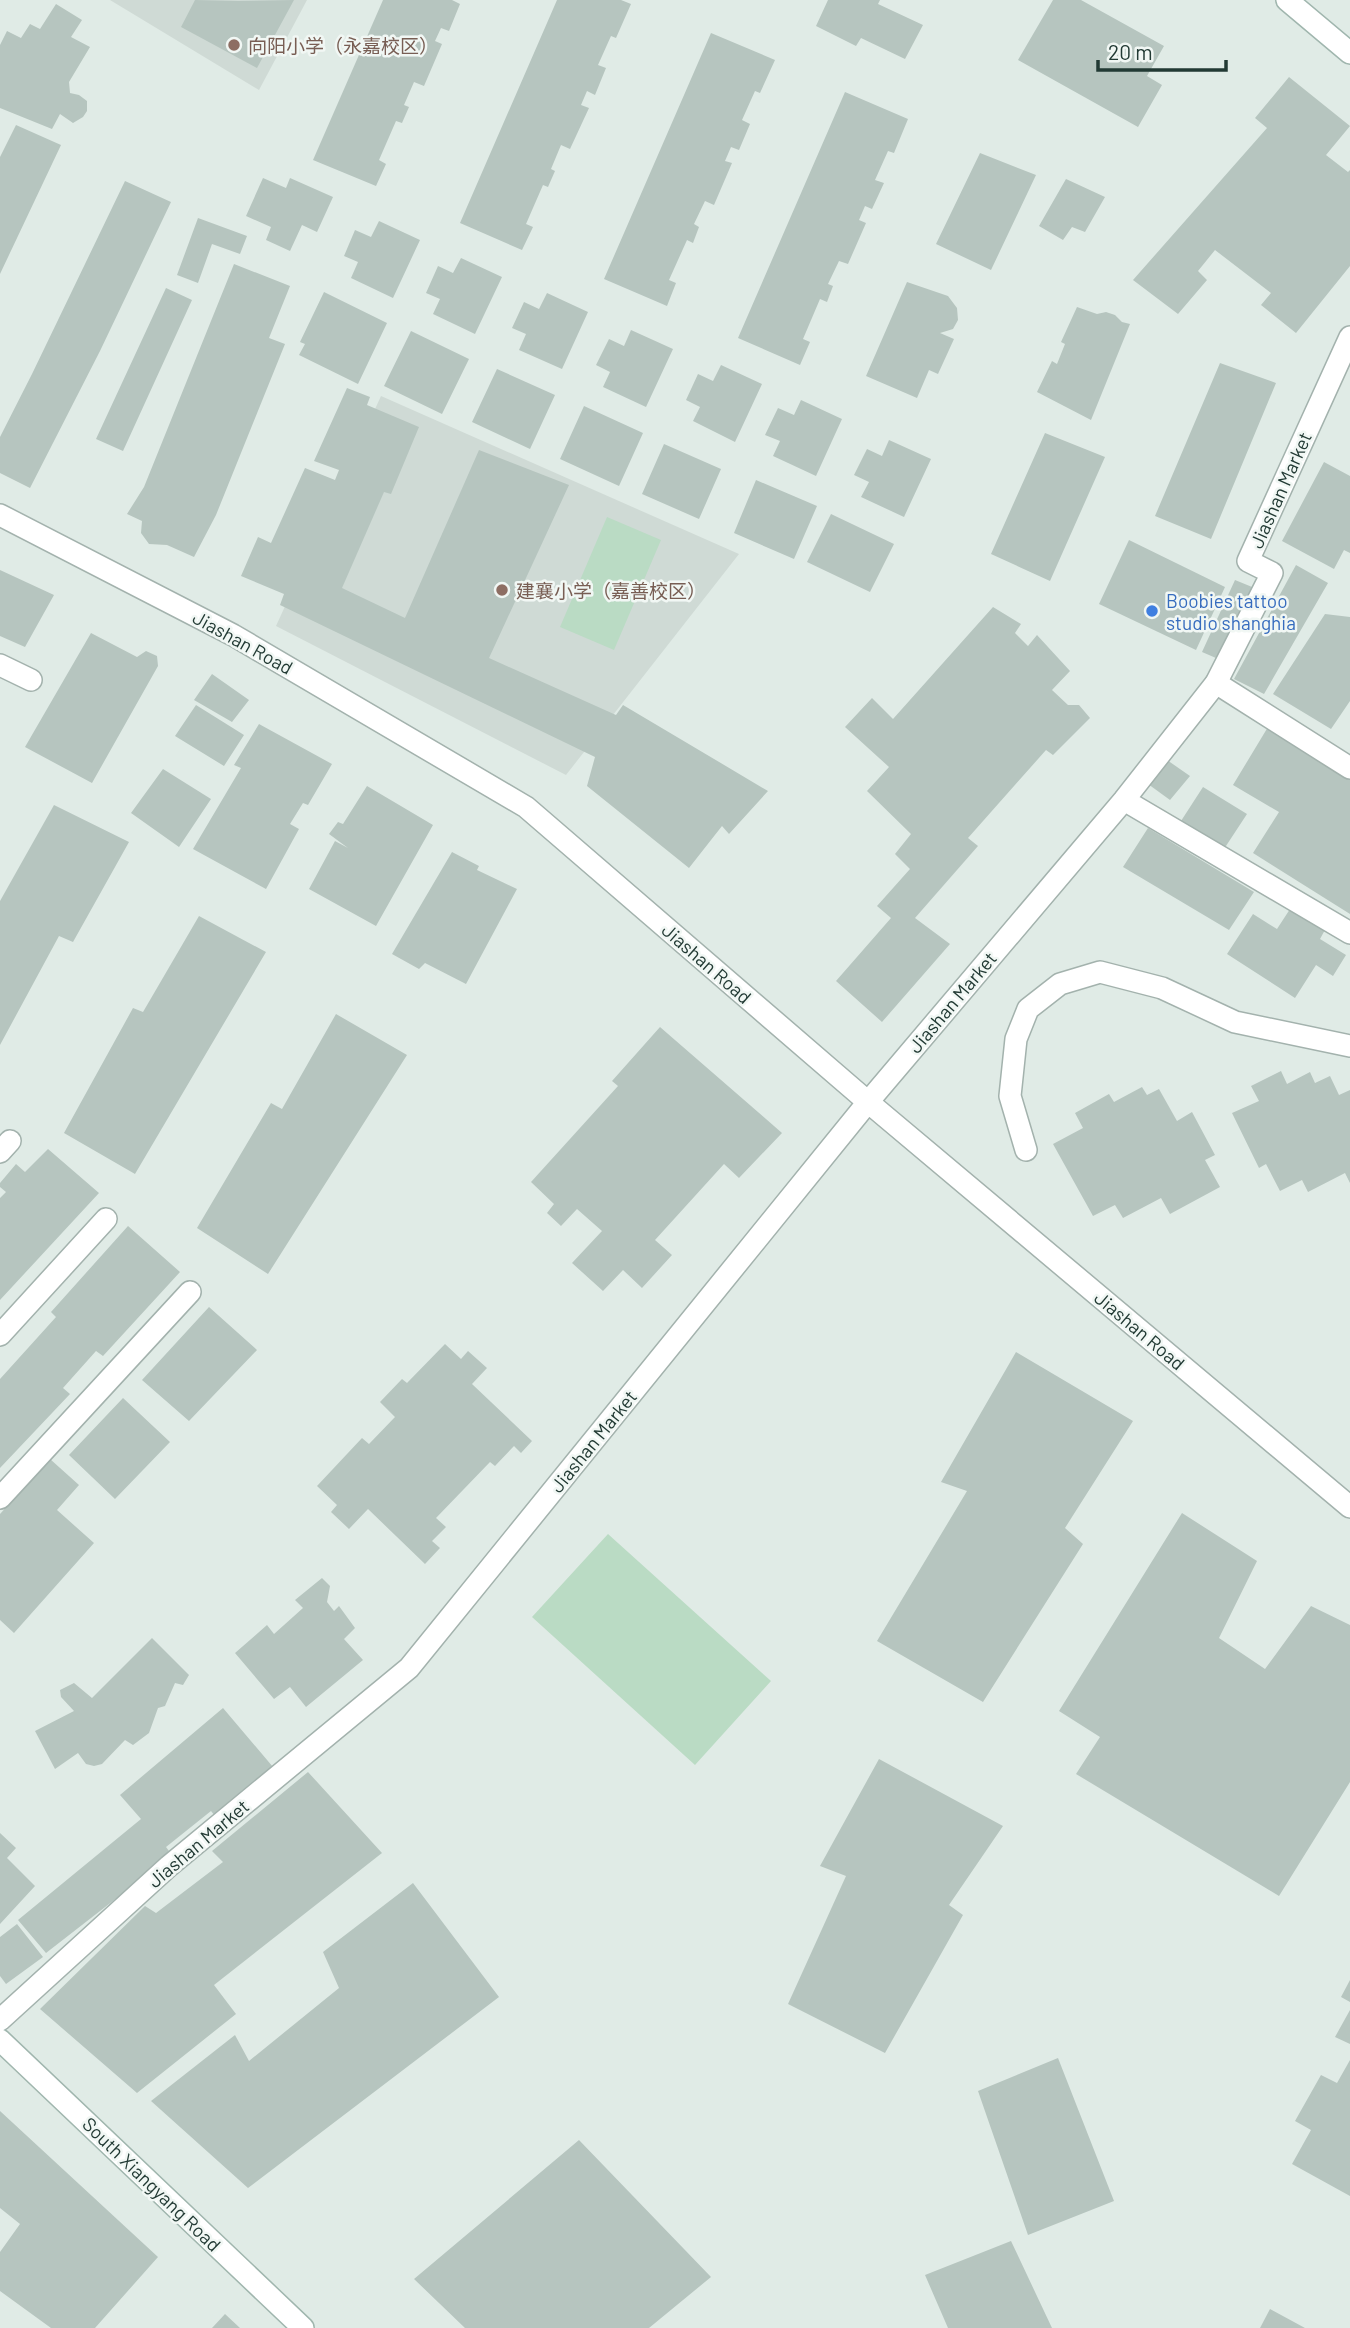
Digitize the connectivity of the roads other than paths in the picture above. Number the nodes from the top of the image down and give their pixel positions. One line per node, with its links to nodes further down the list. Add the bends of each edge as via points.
1 (1287, 0): 2 (street)
2 (1350, 53)
3 (1350, 337): 7 (street, Jiashan Market, via 1248,561 1272,573)
4 (0, 515): 12 (street, Jiashan Road, via 233,635 526,807)
5 (0, 665): 6 (street)
6 (31, 680)
7 (1216, 683): 8 (street); 9 (street, Jiashan Market)
8 (1350, 768)
9 (1124, 800): 10 (street); 12 (street, Jiashan Market)
10 (1350, 933)
11 (1350, 1046): 13 (street, via 1235,1022 1162,988 1100,972 1060,984 1028,1009 1016,1039 1010,1096)
12 (868, 1102): 18 (street, Jiashan Road); 19 (street, Jiashan Market, via 409,1668 169,1866)
13 (1026, 1150)
14 (106, 1219): 16 (street)
15 (190, 1292): 17 (street)
16 (0, 1335)
17 (0, 1498)
18 (1350, 1507)
19 (0, 2020)
20 (0, 2039): 21 (street, South Xiangyang Road)
21 (303, 2328)

